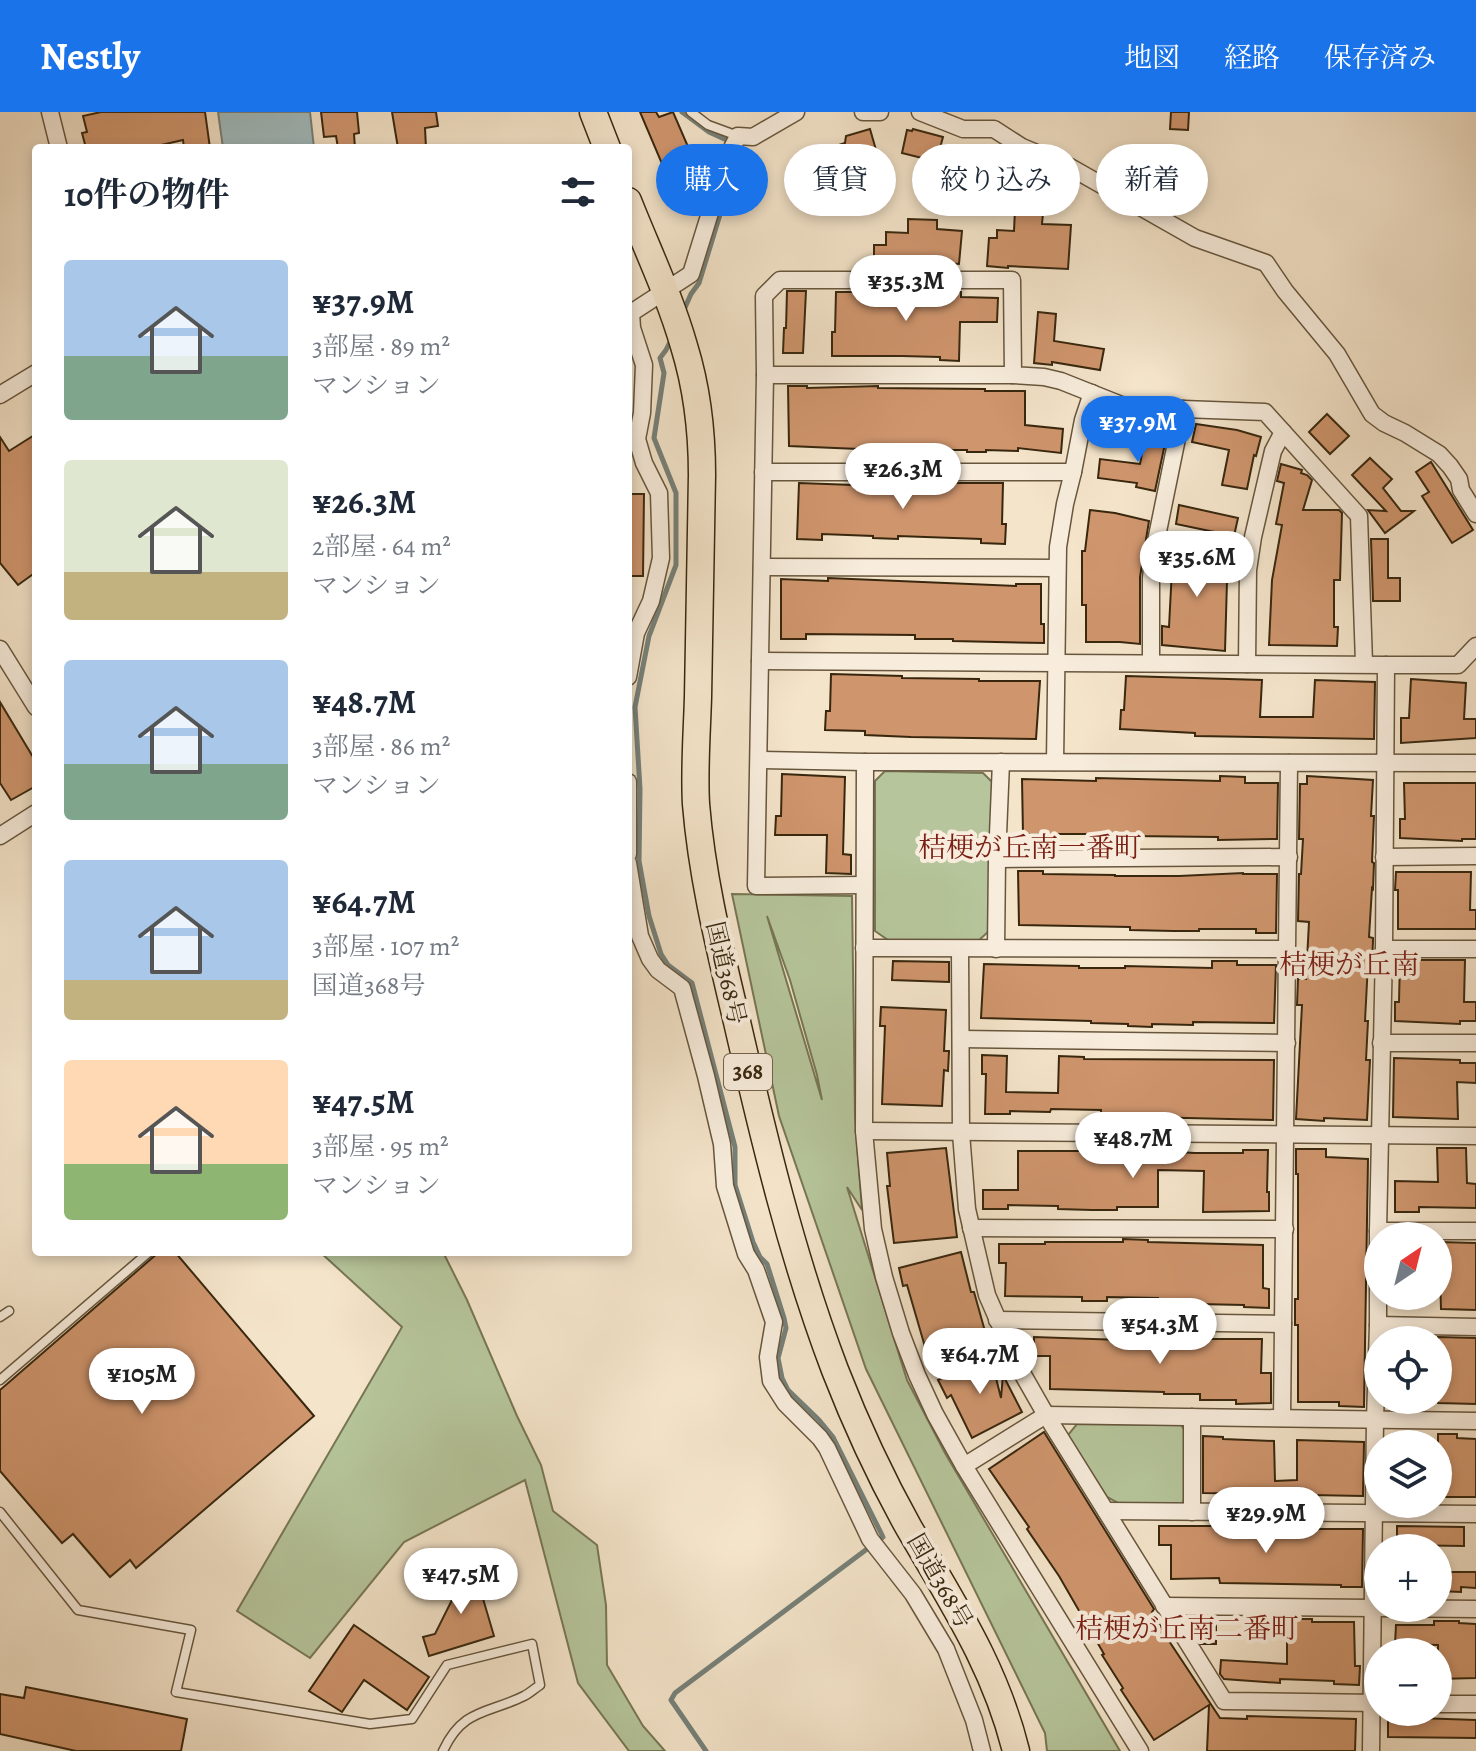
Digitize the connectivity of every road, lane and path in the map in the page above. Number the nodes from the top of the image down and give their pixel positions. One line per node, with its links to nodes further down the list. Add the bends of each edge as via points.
1 (50, 112): 9 (street)
2 (593, 112): 10 (highway)
3 (691, 112): 8 (lane)
4 (796, 112): 8 (street, via 753,137)
5 (863, 112): 6 (street)
6 (880, 112)
7 (920, 112): 24 (street, via 963,129 994,129 1195,238 1266,263 1337,354 1372,414 1439,454)
8 (737, 138): 12 (street, via 691,274)
9 (58, 144)
10 (605, 144)
11 (632, 211): 12 (highway, 国道368号 / 368)
12 (667, 297): 13 (street); 106 (highway, 国道368号 / 368, via 684,346 702,437 696,801 705,872 748,1071 795,1255 836,1372 902,1513 971,1634 1008,1719)
13 (632, 313)
14 (632, 328): 29 (street, via 644,365 637,439 659,493 661,558)
15 (32, 375): 19 (street)
16 (765, 375): 17 (street); 17 (street, via 764,296 780,280 1012,280); 22 (street)
17 (1013, 375): 18 (street, via 1052,379)
18 (1092, 393): 20 (street, via 1134,410); 23 (street)
19 (0, 395)
20 (1183, 409): 21 (street, via 1265,412); 31 (street, via 1154,551)
21 (1283, 432): 32 (street, via 1359,516); 34 (street, via 1273,451 1253,537 1246,592)
22 (763, 472): 23 (street); 25 (street)
23 (1073, 472): 26 (street)
24 (1476, 514)
25 (762, 567): 26 (street); 30 (street)
26 (1057, 568): 33 (street)
27 (1476, 646): 37 (street)
28 (0, 649): 38 (street)
29 (632, 655)
30 (760, 661): 33 (street); 39 (street)
31 (1151, 663): 33 (street); 34 (street)
32 (1364, 663): 34 (street); 36 (street)
33 (1055, 664): 42 (street)
34 (1247, 664)
35 (1476, 664): 37 (street)
36 (1386, 665): 37 (street); 45 (street)
37 (1458, 665)
38 (32, 701)
39 (759, 760): 40 (street); 52 (street, via 756,886)
40 (865, 762): 41 (street); 52 (street)
41 (1001, 762): 42 (street); 51 (street)
42 (1055, 762): 43 (street)
43 (1289, 763): 45 (street); 49 (street)
44 (1476, 763): 45 (street)
45 (1384, 764): 50 (street)
46 (32, 816): 47 (street)
47 (0, 836)
48 (1476, 856): 50 (street)
49 (1289, 857): 51 (street); 57 (street)
50 (1384, 857): 58 (street)
51 (997, 859): 56 (street)
52 (864, 885): 54 (street)
53 (632, 887): 105 (street, via 640,936 650,959 682,988 722,1144 725,1186 774,1322 768,1357 771,1381 827,1448 875,1546 913,1594 946,1649)
54 (864, 948): 55 (street); 64 (street)
55 (960, 949): 56 (street); 60 (street)
56 (996, 949): 57 (street)
57 (1287, 949): 61 (street)
58 (1384, 949): 59 (street); 62 (street)
59 (1476, 949)
60 (961, 1039): 61 (street); 65 (street)
61 (1287, 1043): 66 (street)
62 (1381, 1043): 63 (street); 67 (street)
63 (1476, 1043)
64 (864, 1131): 65 (street); 89 (street, via 873,1229 901,1333)
65 (961, 1133): 66 (street); 70 (street)
66 (1285, 1135): 67 (street); 71 (street)
67 (1380, 1136): 68 (street); 69 (street)
68 (1476, 1136)
69 (1378, 1222)
70 (971, 1228): 71 (street); 78 (street)
71 (1285, 1229): 79 (street)
72 (1452, 1231): 73 (street)
73 (1476, 1231)
74 (144, 1256): 82 (lane)
75 (1378, 1310): 80 (street)
76 (9, 1311): 77 (lane)
77 (0, 1317)
78 (997, 1320): 79 (street); 83 (street)
79 (1283, 1324): 85 (street)
80 (1378, 1325): 81 (street); 86 (street)
81 (1476, 1327)
82 (0, 1380)
83 (1046, 1415): 84 (street); 89 (street); 90 (street)
84 (1192, 1417): 85 (street); 92 (street)
85 (1282, 1418): 86 (street)
86 (1375, 1420): 87 (street); 88 (street)
87 (1476, 1421)
88 (1375, 1430)
89 (964, 1466): 107 (street)
90 (1106, 1511): 92 (street); 96 (street)
91 (0, 1512): 104 (lane, via 78,1610 191,1630 176,1692 370,1724 412,1719 447,1665 532,1644 540,1685 473,1714 453,1732)
92 (1192, 1512): 93 (street)
93 (1364, 1512)
94 (1452, 1514): 95 (street)
95 (1476, 1514)
96 (1164, 1606): 97 (street); 100 (street, via 1224,1701)
97 (1364, 1609)
98 (1452, 1609): 99 (street)
99 (1476, 1609)
100 (1364, 1703)
101 (1452, 1704): 102 (street)
102 (1476, 1704)
103 (1373, 1726): 108 (street)
104 (443, 1751)
105 (982, 1751)
106 (1016, 1751)
107 (1140, 1751)
108 (1371, 1751)

